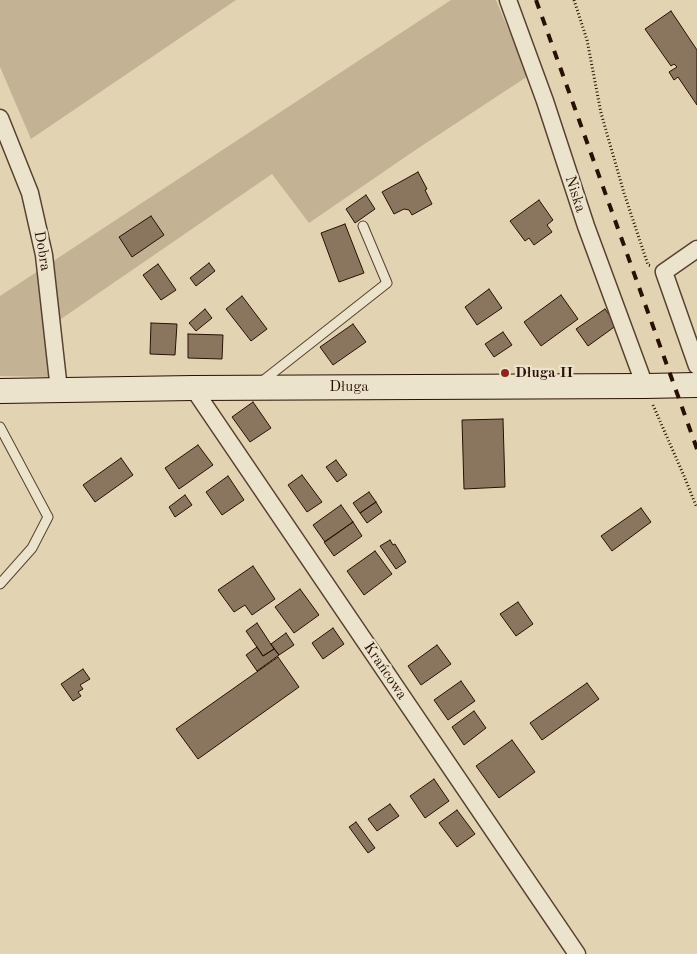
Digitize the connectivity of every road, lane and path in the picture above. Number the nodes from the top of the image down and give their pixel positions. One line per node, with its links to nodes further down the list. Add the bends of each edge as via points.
1 (508, 0): 9 (street, Niska)
2 (574, 0): 6 (path, via 587,40 601,113 624,193 648,265)
3 (0, 118): 12 (street, Dobra, via 30,193 44,255)
4 (363, 226): 11 (lane, via 387,282)
5 (697, 249): 6 (street)
6 (664, 272): 7 (street)
7 (697, 366)
8 (697, 384): 9 (street, Długa)
9 (645, 386): 11 (street, Długa); 15 (path)
10 (193, 388): 11 (street, Długa); 12 (street, Długa); 17 (street, Krańcowa)
11 (254, 388)
12 (59, 390): 13 (street, Długa)
13 (0, 391)
14 (0, 427): 16 (lane, via 48,517 32,548)
15 (697, 508)
16 (0, 584)
17 (577, 954)

